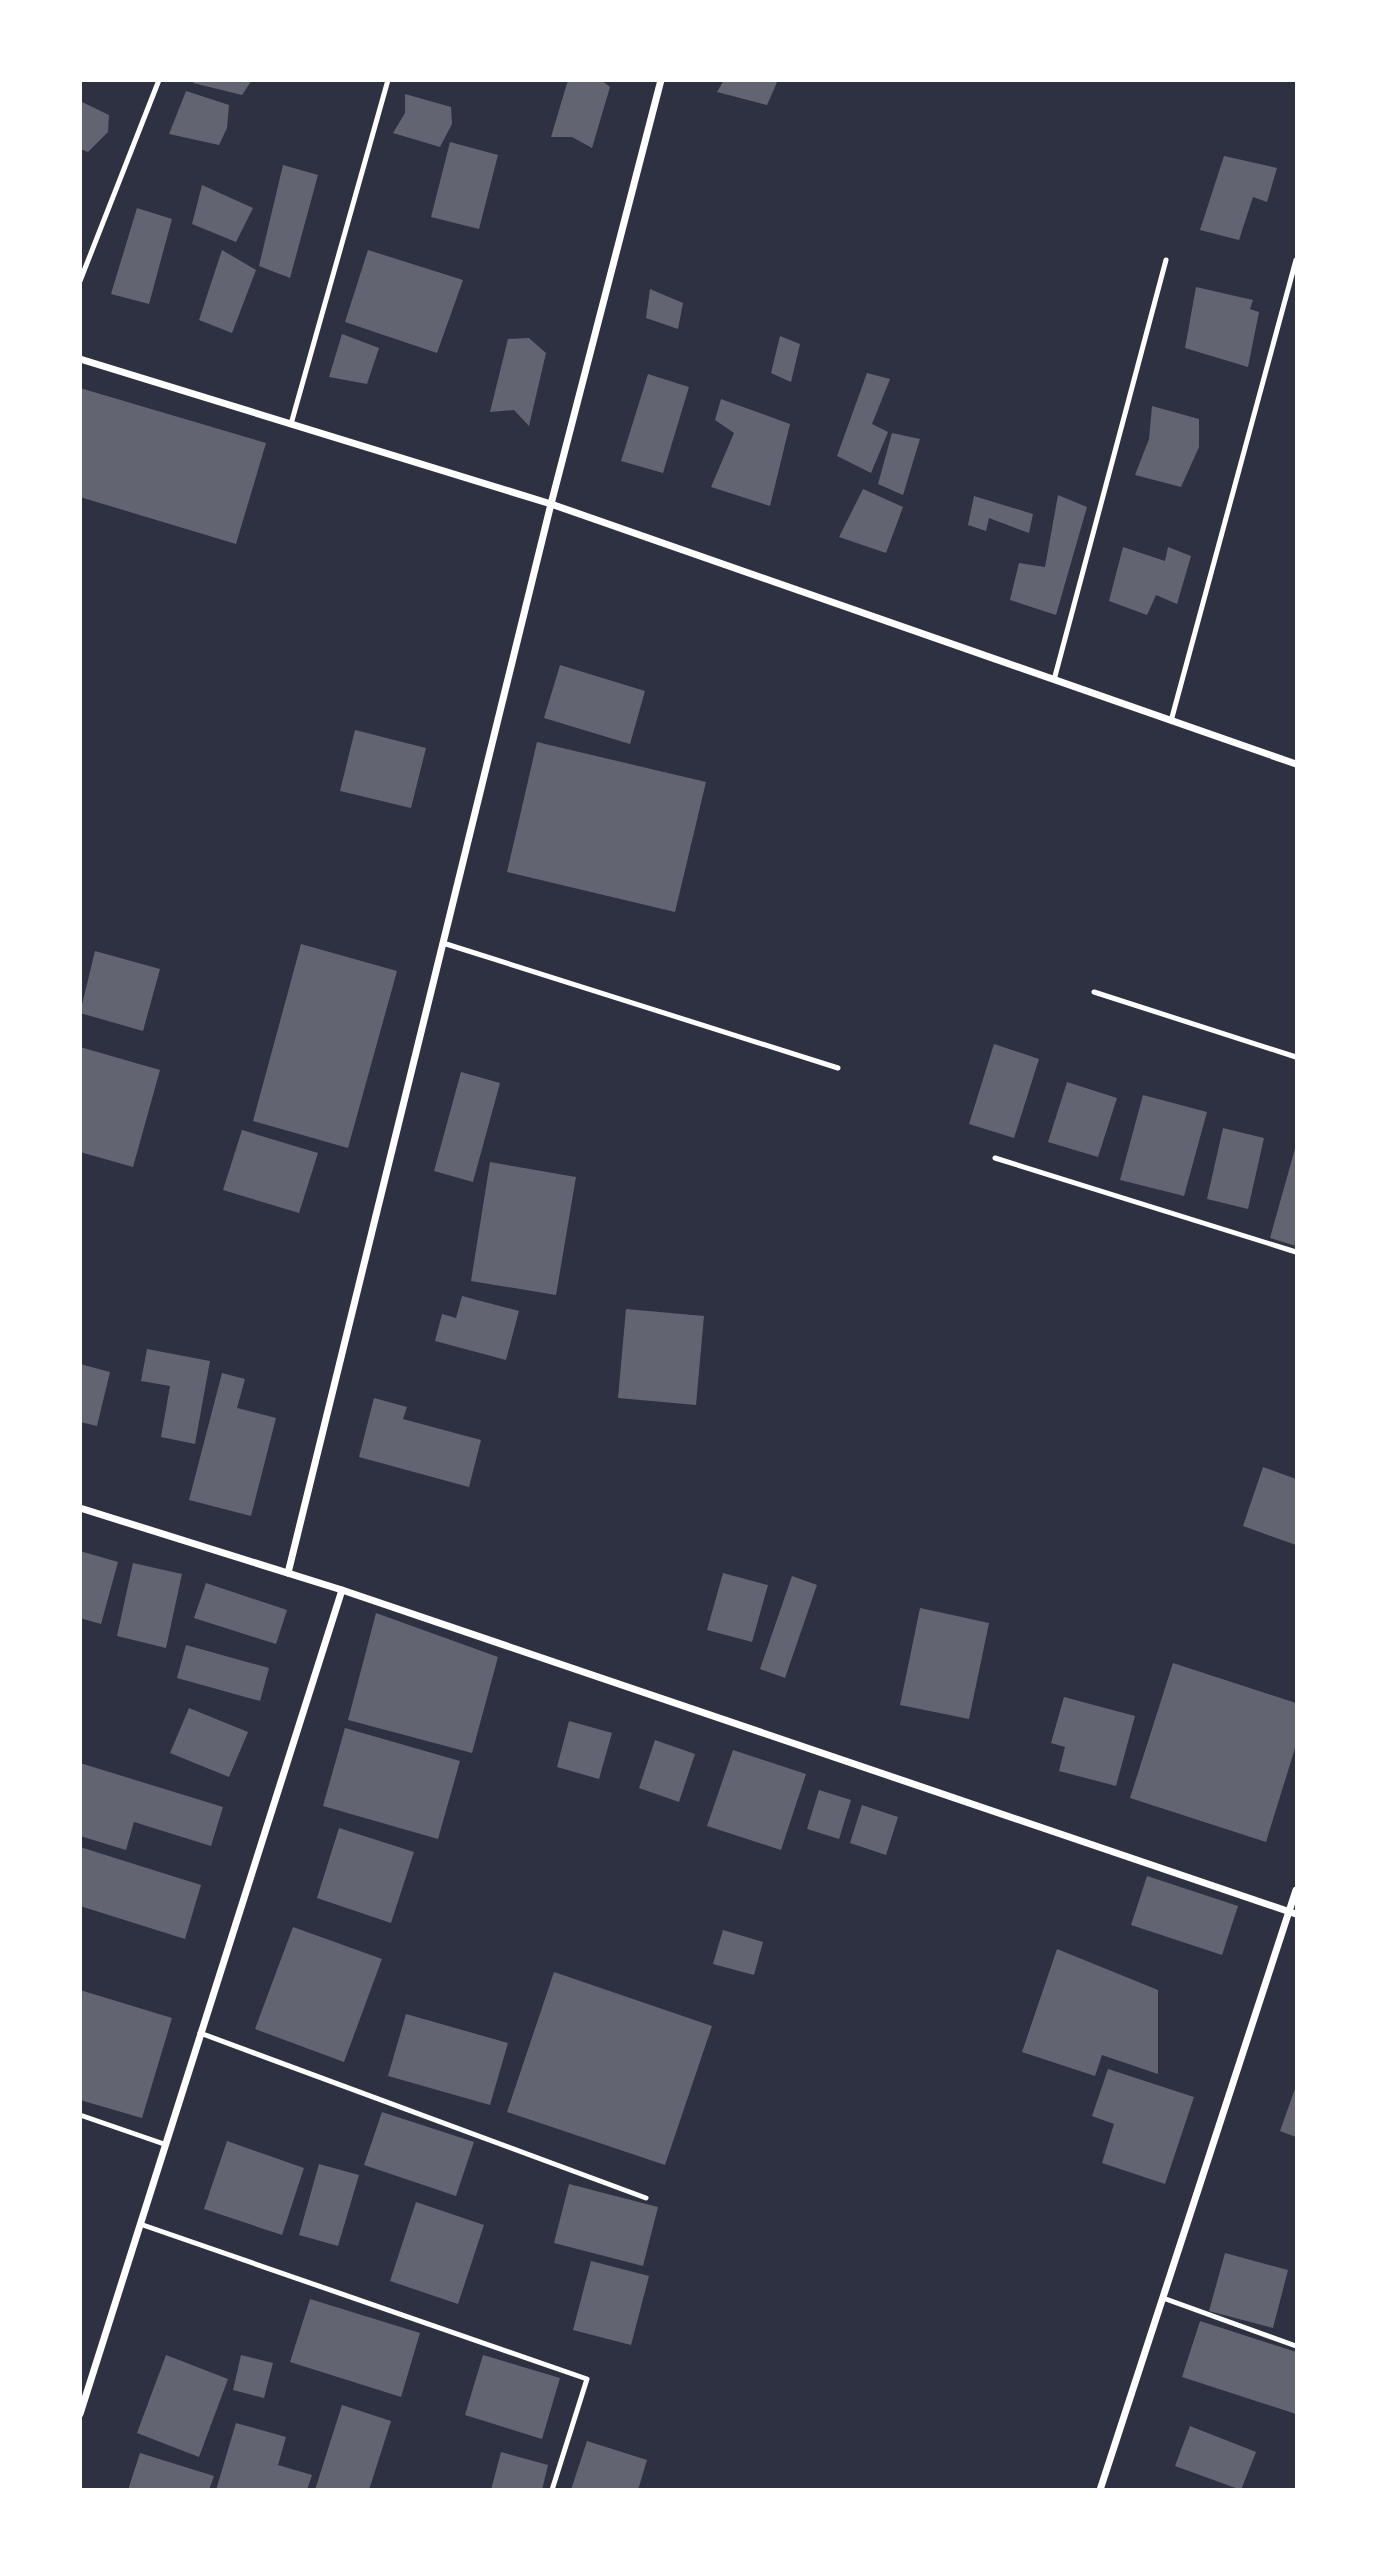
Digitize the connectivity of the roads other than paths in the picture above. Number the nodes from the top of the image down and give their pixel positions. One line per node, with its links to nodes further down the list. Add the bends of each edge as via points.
1 (159, 80): 6 (lane)
2 (388, 80): 8 (lane)
3 (661, 80): 9 (street)
4 (1166, 260): 10 (lane)
5 (1297, 260): 11 (lane)
6 (80, 281)
7 (80, 359): 8 (street)
8 (291, 424): 9 (street)
9 (551, 504): 10 (street); 13 (street)
10 (1054, 680): 11 (street)
11 (1171, 720): 12 (street)
12 (1297, 764)
13 (443, 943): 16 (lane); 20 (street)
14 (1094, 992): 15 (lane)
15 (1297, 1057)
16 (838, 1068)
17 (995, 1158): 18 (lane)
18 (1297, 1252)
19 (80, 1508): 20 (street)
20 (288, 1573): 21 (street)
21 (342, 1590): 23 (street); 24 (street)
22 (1297, 1890): 23 (street)
23 (1293, 1912): 29 (street)
24 (200, 2034): 26 (street); 27 (lane)
25 (80, 2115): 26 (lane)
26 (164, 2144): 28 (street)
27 (646, 2198)
28 (139, 2224): 31 (street); 32 (lane, via 587,2379)
29 (1163, 2298): 30 (lane); 33 (street)
30 (1297, 2346)
31 (80, 2414)
32 (552, 2490)
33 (1100, 2490)

